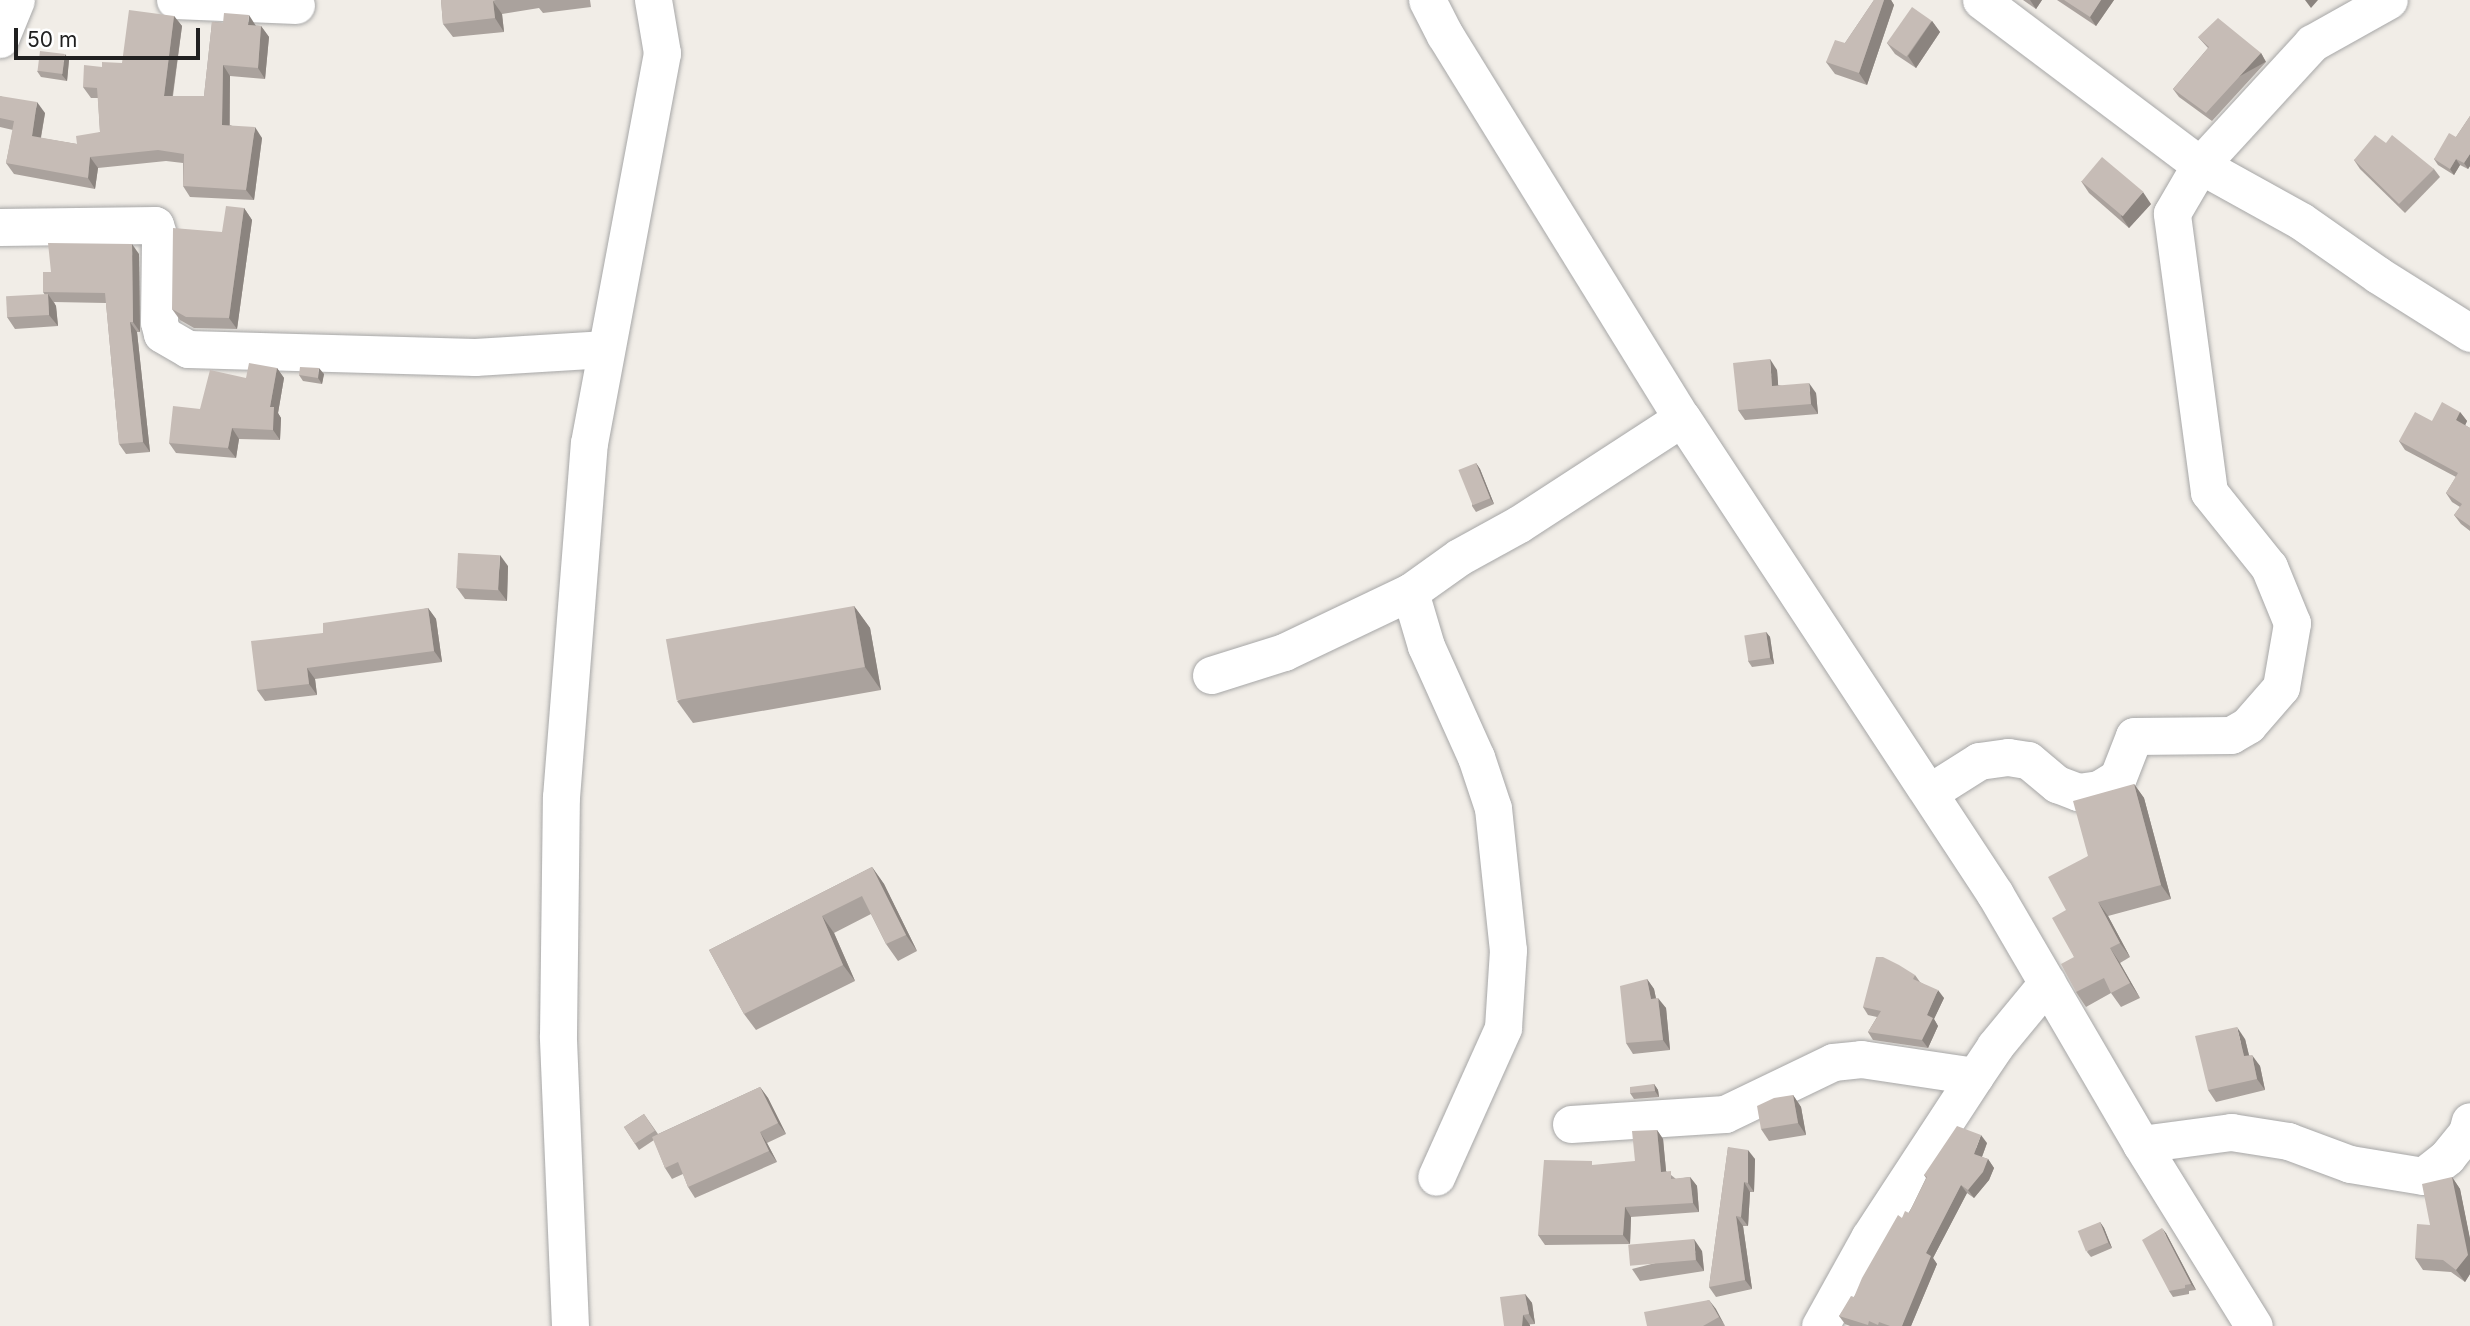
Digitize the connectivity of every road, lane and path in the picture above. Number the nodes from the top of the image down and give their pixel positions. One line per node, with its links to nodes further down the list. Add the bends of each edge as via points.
1 (16, 0): 9 (street)
2 (175, 0): 8 (street)
3 (653, 0): 10 (street)
4 (679, 0): 10 (street)
5 (1427, 0): 15 (street)
6 (1981, 0): 11 (street)
7 (2389, 0): 11 (street, via 2312,43)
8 (296, 5)
9 (0, 39)
10 (662, 54): 14 (street)
11 (2200, 165): 13 (street, via 2301,221); 18 (street, via 2172,213 2209,492 2269,567 2292,623 2281,687 2248,725 2231,735 2134,736 2118,777 2099,789 2078,792 2057,785 2028,760 2008,757 1979,761)
12 (0, 227): 14 (street, via 155,225 160,240 162,334 188,349 475,356)
13 (2470, 333)
14 (606, 349): 25 (street, via 589,443 561,797 558,1035)
15 (1682, 418): 16 (street); 18 (street, via 1819,631)
16 (1410, 592): 17 (street, via 1284,652); 24 (street, via 1426,646 1476,757 1493,808 1507,950 1503,1028)
17 (1210, 675)
18 (1930, 792): 19 (street)
19 (2047, 983): 20 (street); 23 (street)
20 (1975, 1076): 22 (street, via 1861,1059 1833,1062 1725,1114); 26 (street, via 1869,1238)
21 (2470, 1121): 23 (street, via 2447,1157 2423,1176 2350,1164 2288,1141 2231,1132)
22 (1571, 1124)
23 (2141, 1144): 27 (street)
24 (1436, 1177)
25 (570, 1326)
26 (1820, 1326)
27 (2254, 1326)

